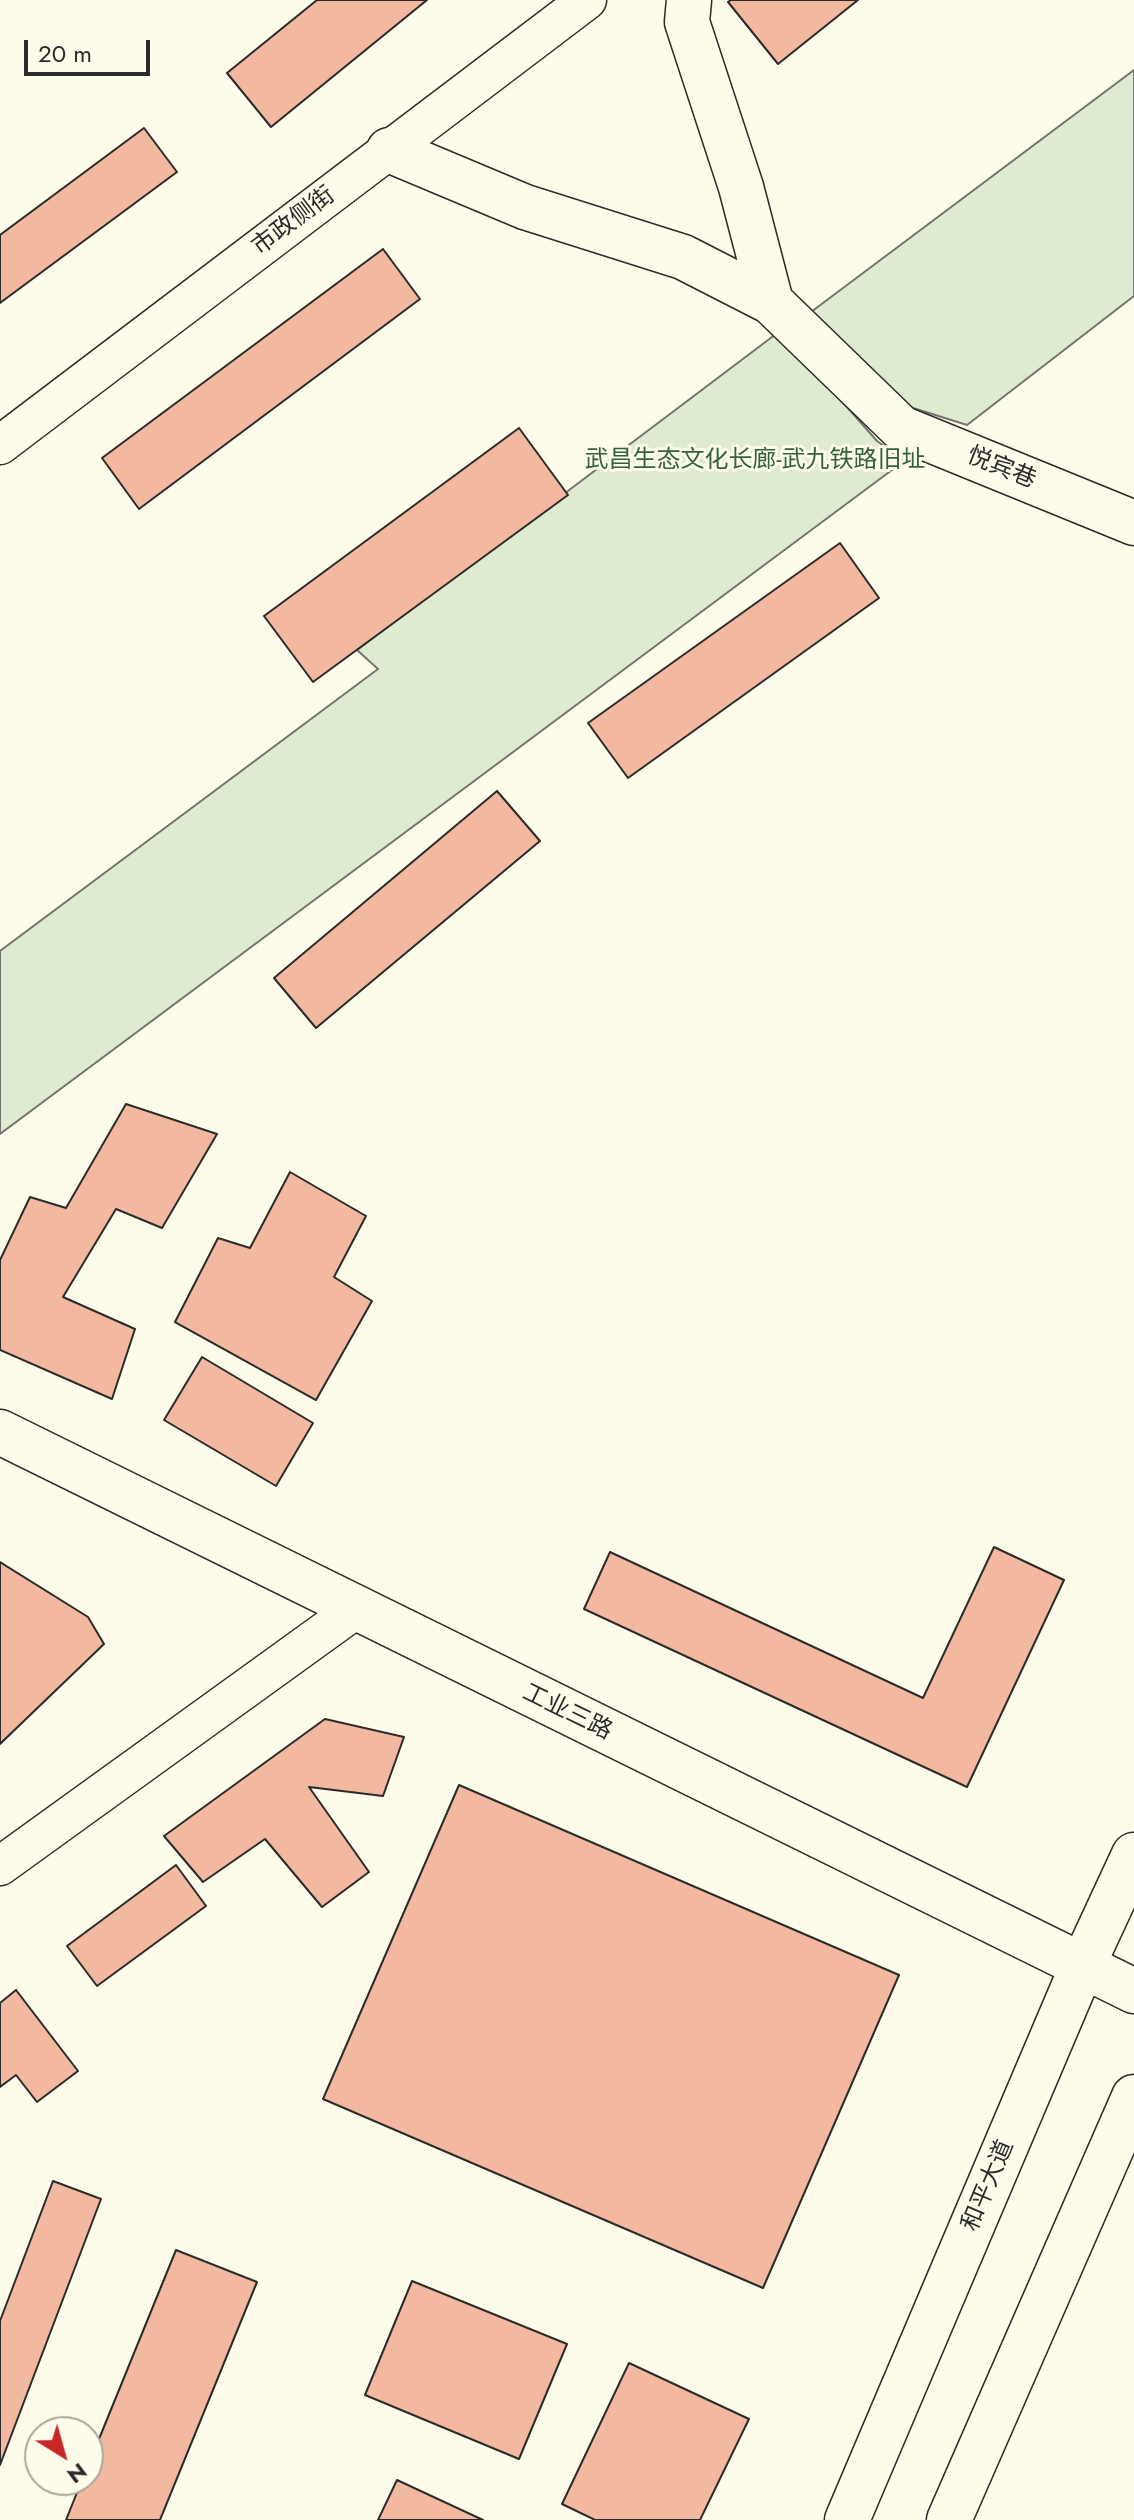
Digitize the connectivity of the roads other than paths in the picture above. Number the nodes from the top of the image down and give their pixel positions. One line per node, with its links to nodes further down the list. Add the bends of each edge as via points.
1 (587, 0): 3 (street, 市政侧街)
2 (689, 0): 4 (main road, via 687,22 741,187)
3 (389, 150): 4 (main road, via 525,207 683,257); 5 (street, 市政侧街)
4 (771, 302): 6 (main road, 悦宾巷, via 901,428)
5 (0, 445)
6 (1134, 523)
7 (0, 1432): 8 (main road, 工业三路)
8 (356, 1609): 10 (street); 11 (main road, 工业三路)
9 (1134, 1855): 11 (main road, 和平大道)
10 (0, 1866)
11 (1082, 1967): 12 (main road, 工业三路); 14 (main road, 和平大道)
12 (1134, 1991)
13 (1134, 2097): 15 (main road)
14 (847, 2520)
15 (949, 2520)

